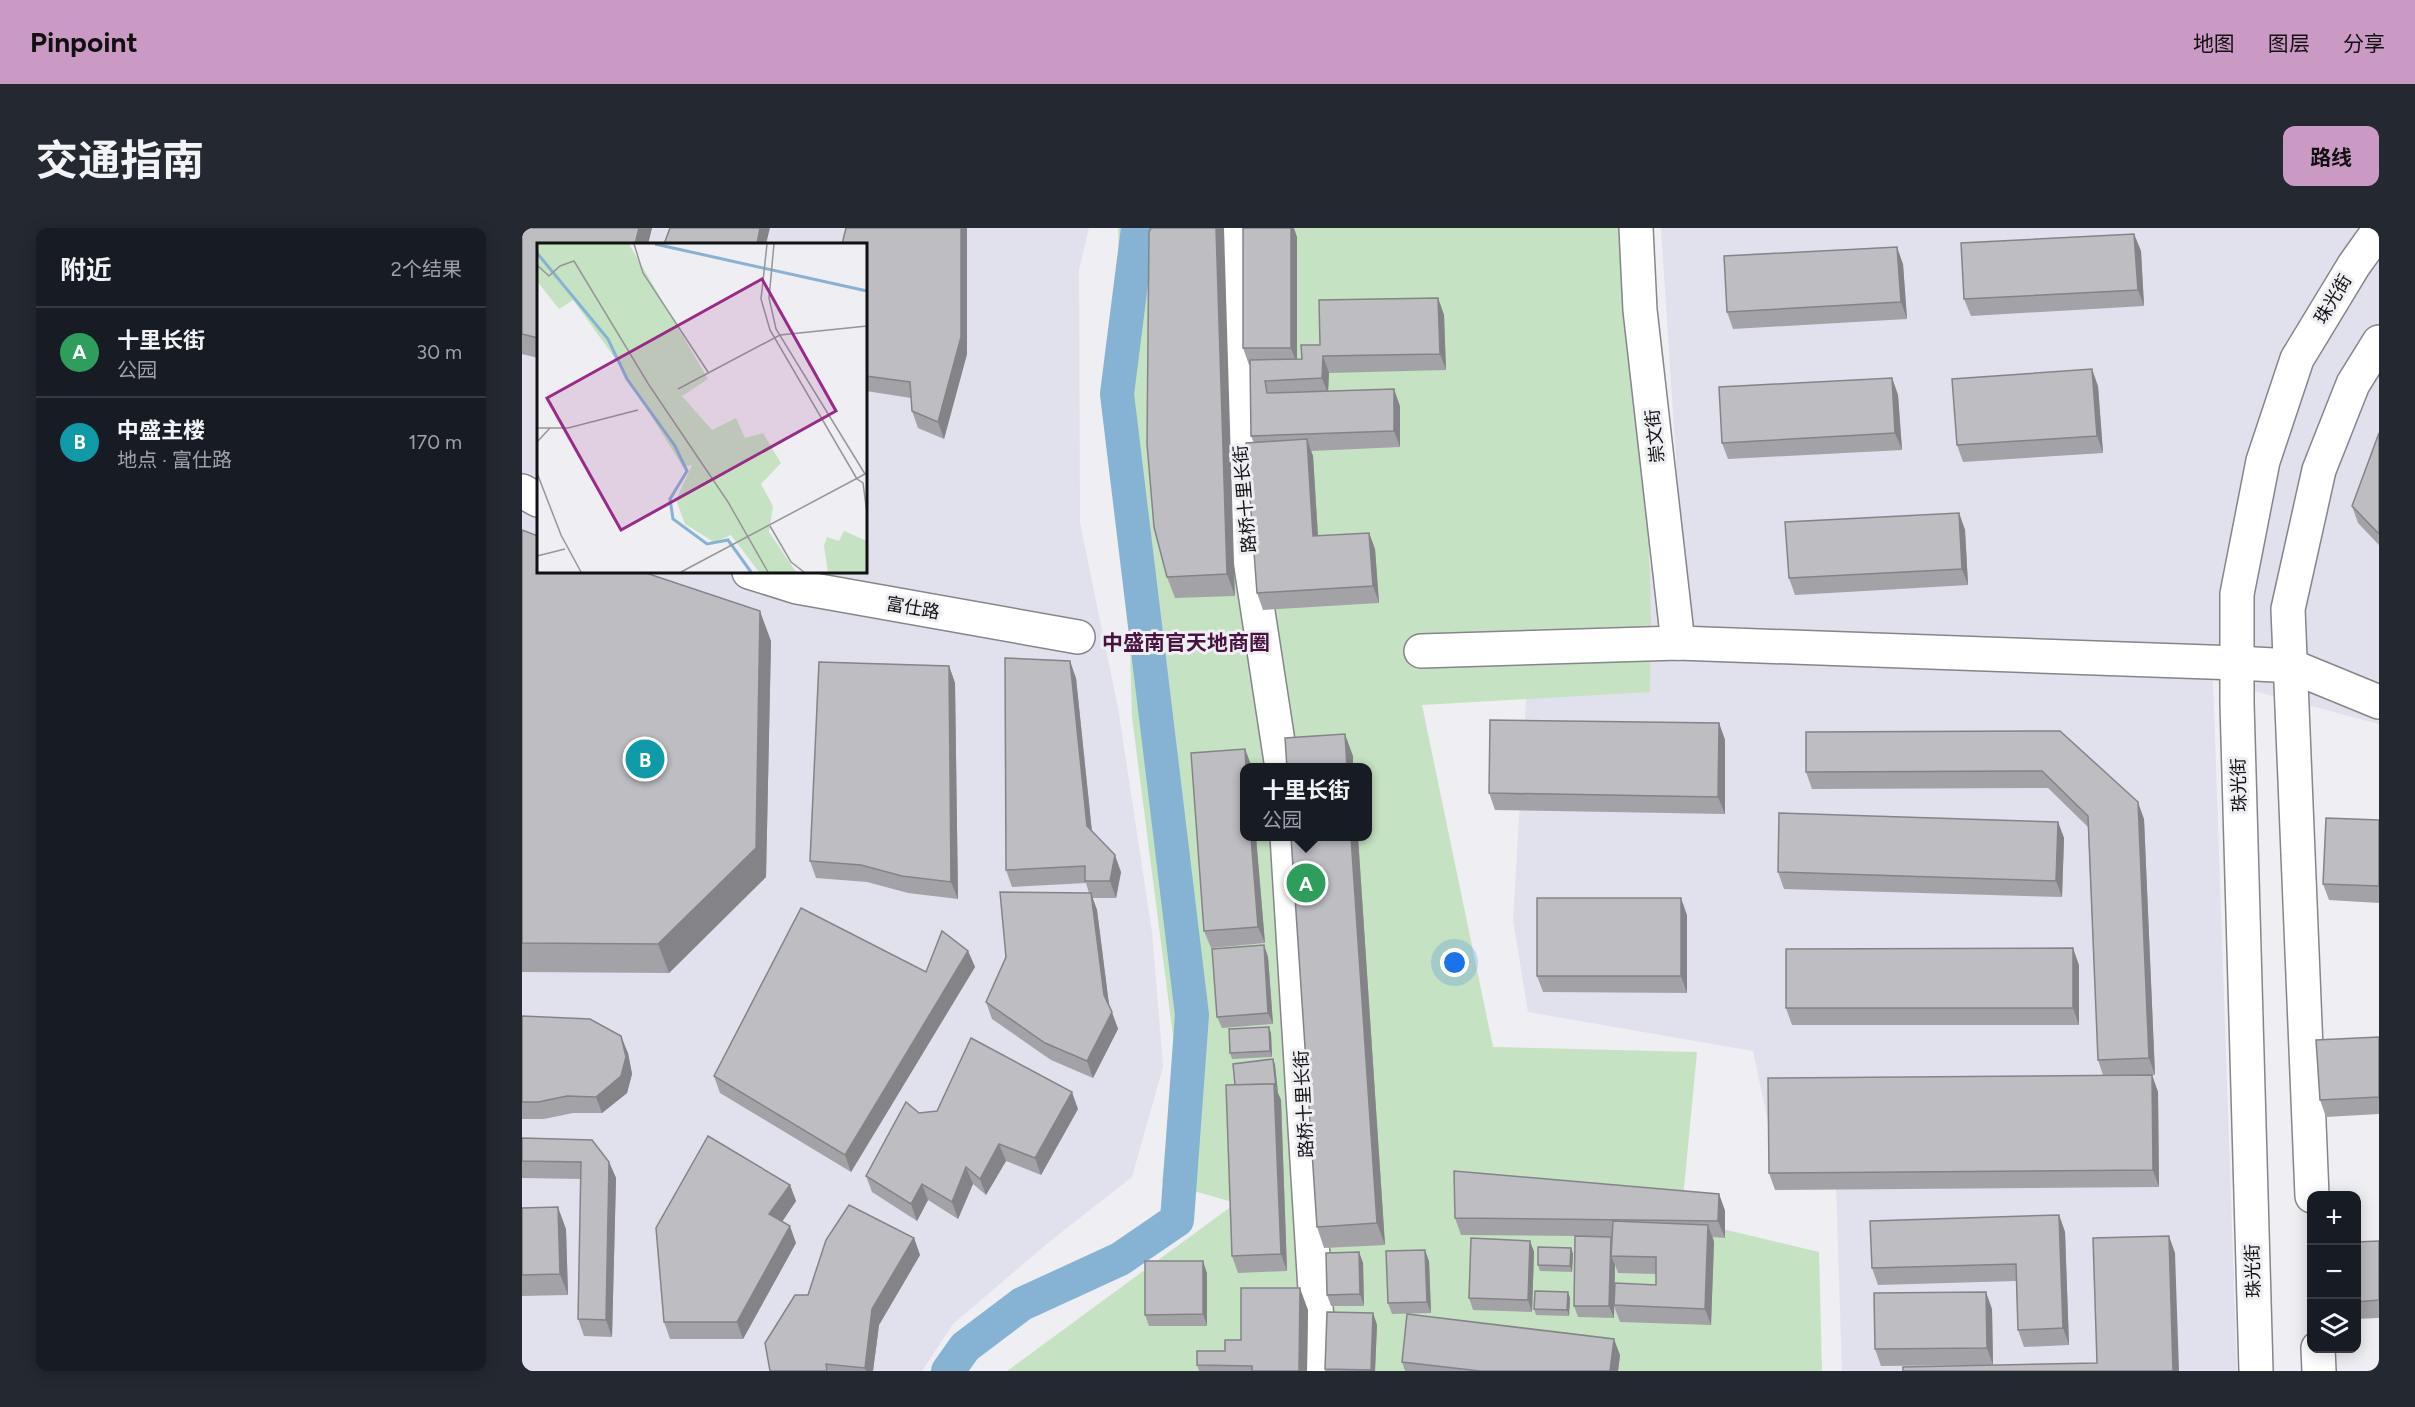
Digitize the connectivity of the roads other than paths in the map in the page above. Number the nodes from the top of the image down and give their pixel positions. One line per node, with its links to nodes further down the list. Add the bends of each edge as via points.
1 (1234, 228): 14 (main road, 路桥十里长街, via 1243,514)
2 (1636, 228): 9 (main road, 崇文街, via 1642,322)
3 (2378, 231): 11 (main road, 珠光街, via 2297,359 2263,461 2237,594)
4 (2379, 342): 12 (main road, via 2353,384 2319,470 2288,609)
5 (522, 491): 6 (main road)
6 (537, 499)
7 (752, 573): 8 (main road, 富仕路, via 797,587)
8 (1078, 637)
9 (1678, 643): 10 (main road); 11 (main road)
10 (1421, 651)
11 (2237, 663): 12 (main road); 19 (main road, 珠光街)
12 (2290, 666): 13 (main road); 16 (main road)
13 (2379, 702)
14 (1281, 763)
15 (1287, 841): 18 (main road, 路桥十里长街)
16 (2312, 1191)
17 (2318, 1353): 20 (main road)
18 (1320, 1371)
19 (2256, 1371)
20 (2319, 1371)

